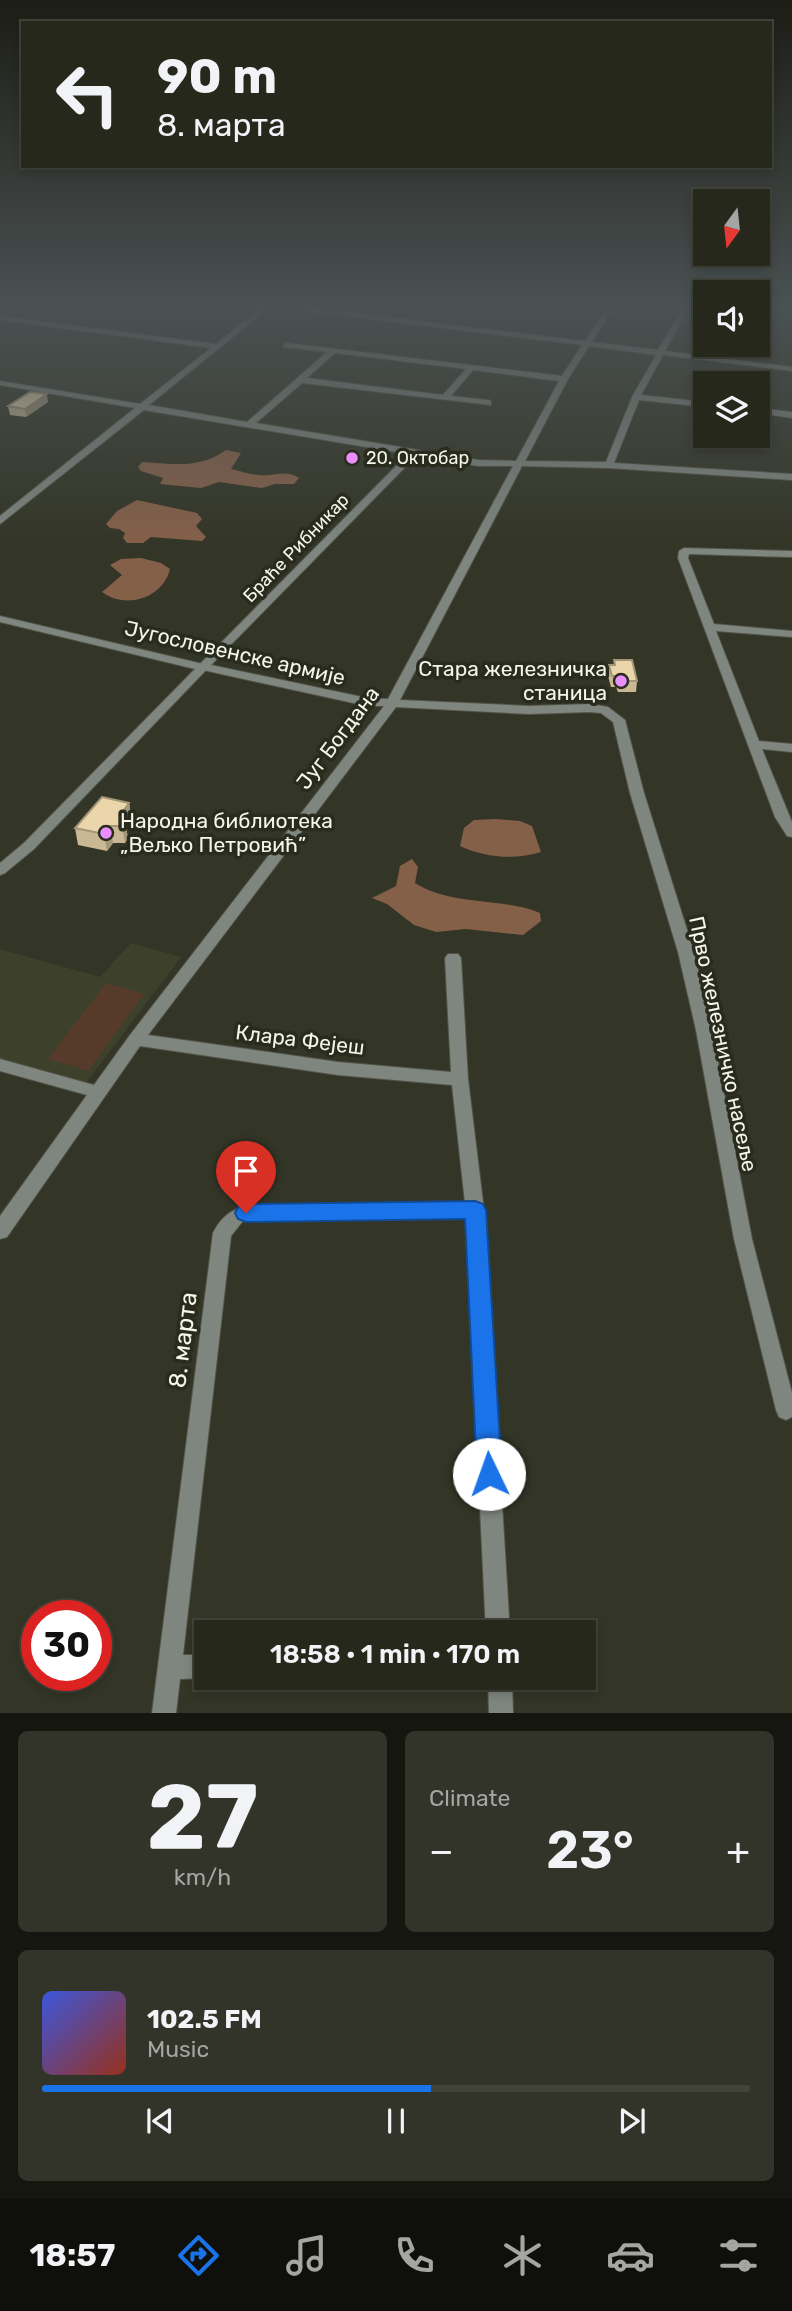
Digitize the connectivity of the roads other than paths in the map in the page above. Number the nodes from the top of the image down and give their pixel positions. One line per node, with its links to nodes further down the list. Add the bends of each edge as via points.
1 (23, 387): 12 (street)
2 (166, 387): 12 (street)
3 (292, 387): 15 (street)
4 (356, 387): 9 (street)
5 (455, 387): 9 (street)
6 (560, 387): 17 (street, Југ Богдана)
7 (641, 387): 8 (street)
8 (636, 397): 11 (street); 20 (street)
9 (445, 398): 10 (street)
10 (488, 403)
11 (693, 404)
12 (141, 407): 15 (street); 22 (street)
13 (770, 412): 14 (street)
14 (792, 415)
15 (250, 424): 16 (street)
16 (415, 453): 19 (street); 27 (street, Браће Рибникар)
17 (527, 453): 18 (street); 19 (street, Југ Богдана)
18 (578, 464): 19 (street); 20 (street)
19 (521, 465): 28 (street, Југ Богдана)
20 (610, 465): 21 (street)
21 (792, 477)
22 (0, 521)
23 (792, 554): 25 (street, via 684,551)
24 (0, 619): 27 (street, Југословенске армије)
25 (709, 627): 26 (street); 30 (street)
26 (792, 634)
27 (203, 667): 28 (street, Југословенске армије, via 307,691); 33 (street, Браће Рибникар, via 29,846)
28 (392, 704): 29 (street, Југословенске армије); 35 (street, Југ Богдана)
29 (590, 708): 41 (street, Прво железничко насеље, via 612,713 619,720 685,952 743,1239)
30 (754, 744): 31 (street); 32 (street)
31 (792, 748)
32 (792, 833)
33 (0, 870)
34 (453, 958): 37 (street)
35 (136, 1040): 37 (street, Клара Фејеш, via 285,1062); 38 (street, Југ Богдана)
36 (0, 1065): 38 (street)
37 (460, 1079): 39 (street)
38 (98, 1092): 40 (street, Југ Богдана)
39 (475, 1210): 42 (street); 43 (street, 8. марта, via 246,1213 222,1233)
40 (0, 1231)
41 (786, 1410)
42 (497, 1620)
43 (171, 1667): 44 (street); 46 (street, 8. марта)
44 (194, 1667)
45 (500, 1690): 47 (street)
46 (164, 1713)
47 (500, 1713)

